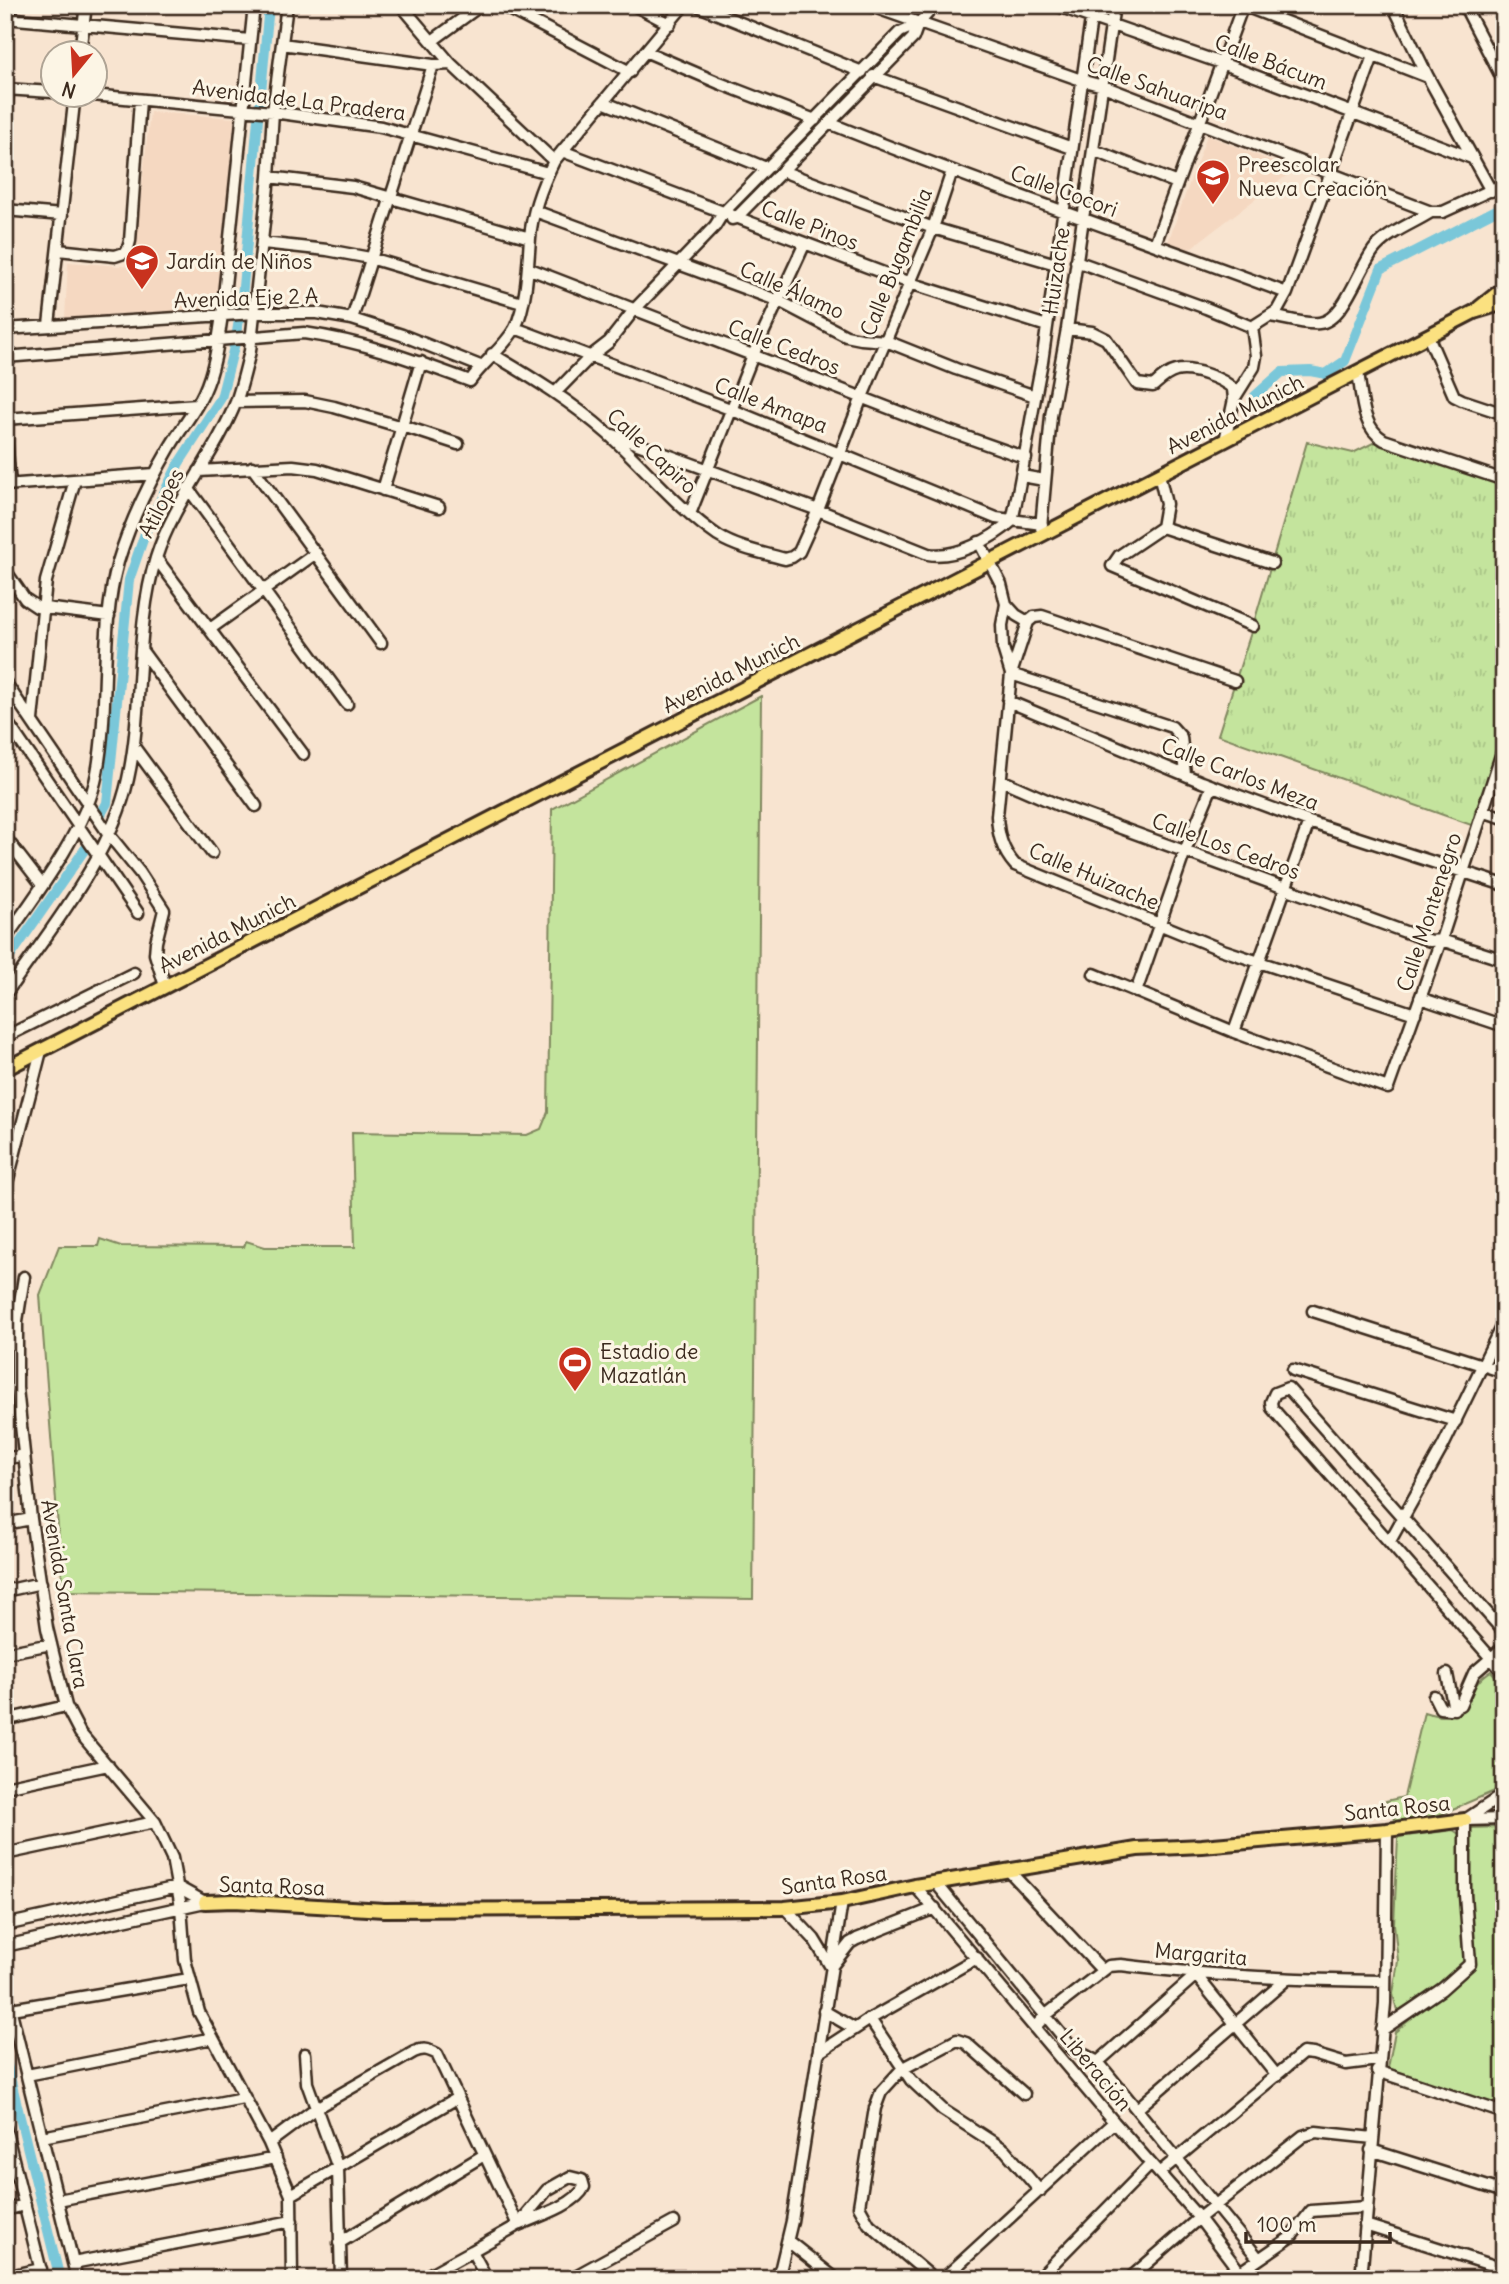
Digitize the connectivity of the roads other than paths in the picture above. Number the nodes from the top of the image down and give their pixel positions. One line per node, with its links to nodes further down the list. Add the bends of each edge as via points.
1 (86, 5): 21 (street)
2 (254, 5): 26 (street)
3 (287, 5): 28 (street, Atilopes)
4 (401, 5): 27 (street)
5 (481, 5): 27 (street)
6 (501, 5): 18 (street)
7 (634, 5): 22 (street)
8 (684, 5): 22 (street)
9 (696, 5): 35 (street)
10 (867, 5): 23 (street, Calle Sahuaripa)
11 (935, 5): 23 (street)
12 (1055, 5): 20 (street, Calle Bácum)
13 (1093, 5): 20 (street, Huizache)
14 (1114, 5): 24 (street, Huizache)
15 (1242, 5): 30 (street); 31 (street)
16 (1393, 5): 37 (street)
17 (1464, 5): 39 (street)
18 (518, 10): 34 (street)
19 (5, 18): 21 (street)
20 (1092, 19): 24 (street, Calle Bácum); 38 (street, Huizache)
21 (83, 24): 25 (street); 26 (street)
22 (670, 24): 29 (street)
23 (918, 24): 35 (street, via 900,32); 36 (street, via 913,38); 38 (street, Calle Sahuaripa)
24 (1112, 24): 31 (street, Calle Bácum); 40 (street, Huizache)
25 (82, 38)
26 (250, 40): 47 (street)
27 (432, 41): 32 (street)
28 (282, 44): 33 (street); 48 (street, Atilopes)
29 (647, 52): 34 (street); 51 (street)
30 (1373, 56): 37 (street); 49 (street)
31 (1221, 63): 49 (street, Calle Bácum); 53 (street)
32 (452, 64): 33 (street); 59 (street)
33 (433, 65): 54 (street)
34 (630, 72): 45 (street)
35 (862, 72): 51 (street)
36 (873, 76): 52 (street); 55 (street)
37 (1428, 77): 58 (street)
38 (1084, 82): 40 (street, Calle Sahuaripa); 55 (street, Huizache)
39 (1504, 82)
40 (1103, 86): 53 (street, Calle Sahuaripa); 56 (street, Huizache)
41 (7, 89): 42 (street); 50 (street)
42 (38, 91)
43 (108, 97): 44 (street, Avenida de La Pradera)
44 (140, 100): 47 (street, Avenida de La Pradera); 84 (street, via 127,252 115,256)
45 (603, 102): 57 (street); 60 (street)
46 (73, 108): 75 (street)
47 (243, 109): 48 (street, Avenida de La Pradera); 99 (street)
48 (273, 112): 54 (street, Avenida de La Pradera); 65 (street, Atilopes)
49 (1353, 114): 58 (street, Calle Bácum); 64 (street)
50 (5, 118)
51 (815, 120): 60 (street)
52 (829, 123): 61 (street); 62 (street, Calle Cocori)
53 (1199, 123): 64 (street, Calle Sahuaripa); 66 (street)
54 (409, 133): 63 (street, Avenida de La Pradera); 69 (street)
55 (1072, 148): 71 (street, Huizache)
56 (1093, 150): 66 (street); 77 (street, Huizache)
57 (562, 151): 59 (street); 74 (street, Calle Pinos)
58 (1472, 158): 68 (street)
59 (554, 161): 63 (street)
60 (766, 168): 74 (street)
61 (782, 171): 76 (street); 79 (street)
62 (952, 171): 71 (street, Calle Cocori); 79 (street, Calle Bugambilia)
63 (548, 173): 72 (street)
64 (1330, 175): 73 (street, Calle Sahuaripa); 92 (street)
65 (269, 177): 69 (street, via 353,187); 81 (street, Atilopes)
66 (1177, 183): 83 (street)
67 (1504, 184): 68 (street)
68 (1491, 191): 73 (street, via 1443,212)
69 (389, 197): 80 (street); 85 (street)
70 (5, 210): 75 (street)
71 (1064, 210): 77 (street, Calle Cocori); 88 (street, Huizache)
72 (535, 211): 80 (street); 87 (street, Calle Álamo)
73 (1431, 212): 100 (street, via 1386,237 1374,249 1329,320 1318,324)
74 (723, 213): 76 (street, Calle Pinos); 78 (street)
75 (62, 215): 84 (street)
76 (736, 218): 78 (street); 82 (street, Calle Pinos)
77 (1082, 218): 83 (street, Calle Cocori); 86 (street, Huizache)
78 (715, 226): 87 (street)
79 (933, 228): 88 (street); 90 (street, Calle Bugambilia)
80 (530, 238): 89 (street)
81 (263, 243): 85 (street); 98 (street, Atilopes)
82 (805, 243): 90 (street, Calle Pinos); 93 (street)
83 (1155, 244): 92 (street, Calle Cocori)
84 (58, 250): 102 (street)
85 (370, 258): 94 (street); 101 (street)
86 (1076, 261): 104 (street); 107 (street, Huizache)
87 (680, 263): 93 (street, Calle Álamo); 96 (street)
88 (1056, 264): 103 (street, Huizache)
89 (530, 269): 94 (street); 96 (street, Calle Cedros)
90 (910, 283): 103 (street, Calle Pinos); 111 (street, Calle Bugambilia)
91 (1504, 288): 97 (main road)
92 (1287, 293): 100 (street)
93 (779, 301): 111 (street, Calle Álamo, via 846,336); 113 (street)
94 (522, 303): 105 (street)
95 (1504, 303): 97 (main road)
96 (634, 310): 113 (street, Calle Cedros); 114 (street, via 609,342)
97 (1474, 312): 108 (main road, Avenida Munich)
98 (254, 313): 99 (street, Avenida Eje 2 A); 101 (street, Avenida Eje 2 A, via 317,313); 109 (street, Atilopes)
99 (222, 315): 102 (street, Avenida Eje 2 A); 110 (street)
100 (1270, 316): 104 (street)
101 (352, 319): 117 (street, Avenida Eje 2 A)
102 (49, 325): 106 (street, Avenida Eje 2 A)
103 (1047, 326): 120 (street, Huizache)
104 (1252, 327): 122 (street, via 1254,367)
105 (515, 328): 112 (street); 114 (street, Calle Amapa)
106 (5, 329)
107 (1067, 329): 122 (street, via 1106,339 1137,384 1153,386 1168,374 1185,369 1230,385); 128 (street, Huizache)
108 (1428, 336): 118 (main road, Avenida Munich); 127 (street, via 1454,396)
109 (250, 337): 110 (street, Avenida Eje 2 A); 116 (street, Avenida Eje 2 A, via 304,333 342,338); 123 (street, Atilopes)
110 (218, 339): 115 (street, Avenida Eje 2 A); 124 (street, via 214,365)
111 (886, 341): 120 (street, Calle Álamo); 121 (street, Calle Bugambilia)
112 (492, 354): 117 (street); 119 (street, Calle Capiro)
113 (753, 355): 121 (street, Calle Cedros); 125 (street)
114 (591, 356): 119 (street); 125 (street, Calle Amapa)
115 (5, 357)
116 (421, 362): 117 (street, Avenida Eje 2 A, via 470,381); 131 (street)
117 (480, 366)
118 (1358, 372): 133 (main road, Avenida Munich); 145 (street, via 1375,435)
119 (556, 392): 132 (street, Calle Capiro)
120 (1035, 396): 126 (street, Huizache)
121 (862, 397): 135 (street, Calle Bugambilia); 136 (street, Calle Cedros)
122 (1234, 399): 133 (street)
123 (236, 402): 131 (street, via 305,401); 139 (street, Atilopes)
124 (197, 405): 129 (street); 140 (street)
125 (730, 409): 135 (street, Calle Amapa); 138 (street)
126 (1033, 411): 128 (street); 136 (street, Huizache)
127 (1504, 414)
128 (1051, 416): 144 (street, Huizache)
129 (5, 419)
130 (5, 426): 146 (street)
131 (403, 426): 134 (street); 148 (street)
132 (608, 433): 138 (street); 151 (street, Calle Capiro)
133 (1225, 441): 141 (main road, Avenida Munich)
134 (458, 444)
135 (840, 453): 150 (street, Calle Bugambilia); 152 (street, Calle Amapa)
136 (1026, 458): 142 (street, Huizache)
137 (252, 467): 139 (street); 148 (street, via 317,469); 157 (street)
138 (707, 468): 150 (street); 151 (street)
139 (199, 471): 147 (street, Atilopes)
140 (155, 474): 143 (street); 166 (street, via 118,563)
141 (1159, 474): 154 (street, via 1166,509); 155 (main road, Avenida Munich)
142 (1022, 476): 144 (street); 152 (street, Huizache)
143 (75, 480): 146 (street); 165 (street)
144 (1044, 480): 153 (street, Huizache)
145 (1504, 480)
146 (8, 485)
147 (188, 488): 159 (street, Atilopes); 163 (street)
148 (383, 490): 149 (street)
149 (439, 507)
150 (818, 510): 156 (street, via 928,554 941,556); 158 (street, Calle Bugambilia, via 799,552)
151 (690, 514): 158 (street, Calle Capiro, via 739,546)
152 (1012, 521): 153 (street, Calle Amapa); 156 (street)
153 (1042, 524): 155 (street, Huizache)
154 (1162, 527): 161 (street); 168 (street, via 1119,556 1114,569)
155 (1037, 537): 160 (main road, Avenida Munich)
156 (979, 542): 160 (street, Calle Huizache)
157 (316, 553): 163 (street); 170 (street)
158 (792, 557)
159 (156, 558): 169 (street); 171 (street, Atilopes)
160 (990, 561): 164 (street, Calle Huizache); 209 (main road, Avenida Munich)
161 (1272, 563)
162 (5, 569): 165 (street, via 27,601)
163 (262, 591): 169 (street); 176 (street)
164 (1006, 604): 167 (street, via 1016,615); 172 (street, Calle Huizache, via 1003,648)
165 (42, 608): 166 (street); 178 (street)
166 (109, 616): 186 (street, via 100,757)
167 (1031, 619): 172 (street); 173 (street, via 1042,616)
168 (1253, 626)
169 (210, 629): 182 (street)
170 (381, 643)
171 (142, 651): 180 (street, Atilopes); 187 (street)
172 (1011, 674): 175 (street, Calle Huizache); 183 (street, via 1172,727 1181,737)
173 (1235, 681)
174 (5, 682): 178 (street)
175 (1008, 701): 183 (street, Calle Carlos Meza); 184 (street, Calle Huizache)
176 (347, 704)
177 (5, 719): 179 (street)
178 (32, 720): 186 (street)
179 (10, 735): 191 (street)
180 (134, 747): 192 (street, Atilopes); 195 (street)
181 (1504, 747): 188 (street, Calle Montenegro)
182 (303, 754)
183 (1185, 774): 185 (street, Calle Carlos Meza)
184 (1001, 780): 194 (street, Calle Los Cedros); 202 (street, Calle Huizache, via 998,834 1015,866)
185 (1212, 786): 190 (street, Calle Carlos Meza); 194 (street)
186 (88, 803): 191 (street); 192 (street)
187 (256, 806)
188 (1482, 811): 189 (street); 197 (street, Calle Montenegro)
189 (1504, 818)
190 (1310, 822): 197 (street, Calle Carlos Meza); 200 (street)
191 (78, 824): 196 (street); 198 (street)
192 (110, 836): 196 (street, Atilopes); 209 (street, via 164,910 155,954)
193 (5, 837): 198 (street)
194 (1185, 851): 200 (street, Calle Los Cedros); 202 (street)
195 (212, 853)
196 (98, 857): 201 (street); 211 (street, Atilopes)
197 (1463, 870): 199 (street, Calle Carlos Meza); 204 (street, Calle Montenegro)
198 (42, 885): 203 (street)
199 (1504, 886)
200 (1284, 889): 204 (street, Calle Los Cedros, via 1430,941); 206 (street)
201 (138, 913)
202 (1159, 925): 206 (street, Calle Huizache); 210 (street)
203 (5, 939)
204 (1441, 940): 205 (street, Calle Los Cedros); 212 (street, Calle Montenegro)
205 (1504, 960)
206 (1260, 962): 213 (street, Calle Huizache); 215 (street)
207 (134, 973): 216 (street)
208 (1094, 974): 210 (street)
209 (165, 986): 217 (main road, Avenida Munich)
210 (1136, 992): 215 (street)
211 (5, 995)
212 (1420, 998): 213 (street, Calle Montenegro); 214 (street)
213 (1415, 1014): 215 (street, Calle Montenegro, via 1388,1088)
214 (1504, 1026)
215 (1234, 1032)
216 (5, 1037)
217 (41, 1051): 218 (main road, Avenida Munich); 219 (street)
218 (5, 1069)
219 (5, 1191)
220 (24, 1277): 222 (street, Avenida Santa Clara)
221 (1313, 1311): 225 (street)
222 (17, 1321): 224 (street); 228 (street, Avenida Santa Clara)
223 (1504, 1321): 225 (street)
224 (5, 1323)
225 (1482, 1365): 227 (street); 230 (street)
226 (1293, 1370): 230 (street)
227 (1504, 1372)
228 (17, 1388): 229 (street); 231 (street, Avenida Santa Clara)
229 (5, 1391)
230 (1456, 1421): 233 (street)
231 (24, 1455): 232 (street); 234 (street, Avenida Santa Clara)
232 (5, 1459)
233 (1403, 1518): 236 (street); 236 (street, via 1288,1388 1275,1393 1272,1408); 239 (street)
234 (31, 1519): 235 (street); 237 (street, Avenida Santa Clara)
235 (5, 1524)
236 (1390, 1541): 243 (street)
237 (41, 1583): 238 (street); 240 (street, Avenida Santa Clara)
238 (5, 1591)
239 (1504, 1632)
240 (51, 1644): 242 (street); 247 (street, Avenida Santa Clara)
241 (1504, 1647): 243 (street)
242 (5, 1653)
243 (1490, 1658): 244 (street); 248 (street, via 1474,1674)
244 (1504, 1673)
245 (1447, 1674): 248 (street)
246 (1434, 1696): 248 (street, via 1440,1708)
247 (66, 1706): 249 (street); 250 (street, Avenida Santa Clara, via 80,1733)
248 (1454, 1709)
249 (5, 1720)
250 (108, 1765): 251 (street); 255 (street, Avenida Santa Clara)
251 (5, 1787)
252 (1504, 1794): 254 (street)
253 (1504, 1819): 254 (street)
254 (1465, 1820): 256 (main road, Santa Rosa); 284 (street, via 1470,1964)
255 (155, 1822): 257 (street); 261 (street, Avenida Santa Clara, via 172,1858)
256 (1387, 1830): 258 (main road, Santa Rosa, via 1137,1849); 275 (street)
257 (5, 1854)
258 (1009, 1871): 259 (main road, Santa Rosa); 271 (street)
259 (936, 1883): 260 (main road, Santa Rosa); 279 (street)
260 (915, 1886): 263 (main road, Santa Rosa); 266 (street, Liberación)
261 (178, 1887): 262 (street); 264 (street, Avenida Santa Clara); 267 (street)
262 (205, 1902): 264 (street); 265 (main road, Santa Rosa, via 384,1910)
263 (842, 1902): 265 (main road, Santa Rosa); 270 (street)
264 (181, 1907): 268 (street); 273 (street, Avenida Santa Clara)
265 (785, 1908): 270 (street, via 814,1939)
266 (935, 1908): 269 (street, Liberación); 270 (street, via 857,1939)
267 (5, 1925)
268 (5, 1947)
269 (977, 1958): 280 (street); 282 (street, Liberación)
270 (831, 1967): 278 (street)
271 (1102, 1970): 272 (street, Margarita, via 1121,1965); 279 (street)
272 (1196, 1975): 274 (street, Margarita); 281 (street); 288 (street)
273 (189, 1979): 277 (street); 285 (street, Avenida Santa Clara)
274 (1286, 1980): 275 (street, Margarita); 281 (street)
275 (1385, 1981): 284 (street)
276 (5, 1987): 277 (street)
277 (11, 2010): 291 (street)
278 (824, 2011): 283 (street); 286 (street)
279 (1046, 2015): 282 (street); 288 (street, via 1073,2049)
280 (870, 2019): 283 (street); 290 (street)
281 (1236, 2024): 292 (street); 297 (street)
282 (1035, 2027): 299 (street, Liberación)
283 (855, 2029): 286 (street)
284 (1382, 2030): 289 (street)
285 (213, 2038): 291 (street); 294 (street, Avenida Santa Clara)
286 (818, 2053): 325 (street)
287 (305, 2054): 296 (street, via 307,2083)
288 (1098, 2062): 297 (street)
289 (1378, 2065): 292 (street, via 1346,2064 1303,2053); 298 (street); 302 (street)
290 (902, 2069): 293 (street, via 957,2040); 312 (street, via 943,2109 1005,2150); 342 (street, via 877,2100 859,2206 869,2224)
291 (27, 2075): 301 (street)
292 (1278, 2076): 308 (street)
293 (1024, 2094)
294 (243, 2098): 301 (street); 304 (street, Avenida Santa Clara)
295 (457, 2098): 296 (street, via 437,2054 423,2049); 306 (street); 310 (street)
296 (316, 2108): 304 (street); 310 (street)
297 (1137, 2109): 308 (street)
298 (1504, 2113)
299 (1114, 2122): 309 (street, Liberación); 312 (street)
300 (5, 2127): 303 (street)
301 (42, 2137): 315 (street)
302 (1373, 2138): 305 (street); 317 (street, via 1316,2132 1303,2136)
303 (7, 2142): 316 (street)
304 (269, 2143): 307 (street, Avenida Santa Clara)
305 (1371, 2150): 313 (street); 318 (street)
306 (484, 2155): 323 (street); 326 (street)
307 (276, 2158): 314 (street, Avenida Santa Clara); 315 (street)
308 (1176, 2158): 311 (street); 317 (street)
309 (1151, 2164): 311 (street, Liberación); 344 (street)
310 (338, 2168): 314 (street); 326 (street)
311 (1159, 2173): 320 (street, Liberación)
312 (1040, 2191): 343 (street)
313 (1504, 2192)
314 (290, 2195): 321 (street, Avenida Santa Clara)
315 (58, 2200): 329 (street)
316 (25, 2205): 319 (street); 331 (street)
317 (1215, 2205): 320 (street); 328 (street)
318 (1366, 2207): 324 (street); 328 (street, via 1311,2211 1294,2235)
319 (5, 2210)
320 (1199, 2218): 332 (street, Liberación); 345 (street)
321 (292, 2221): 329 (street); 335 (street, Avenida Santa Clara)
322 (674, 2222): 339 (street)
323 (518, 2225): 323 (street, via 581,2194 582,2180 570,2176 547,2190); 327 (street)
324 (1365, 2225): 330 (street); 347 (street)
325 (788, 2241): 340 (street); 341 (street)
326 (339, 2243): 336 (street)
327 (472, 2251): 337 (street); 338 (street)
328 (1259, 2259): 332 (street)
329 (73, 2263): 334 (street)
330 (1504, 2269)
331 (42, 2274): 333 (street)
332 (1242, 2275): 346 (street)
333 (5, 2277)
334 (77, 2279)
335 (292, 2279)
336 (341, 2279)
337 (421, 2279)
338 (487, 2279)
339 (570, 2279)
340 (775, 2279)
341 (835, 2279)
342 (934, 2279)
343 (943, 2279)
344 (1038, 2279)
345 (1129, 2279)
346 (1230, 2279)
347 (1361, 2279)

